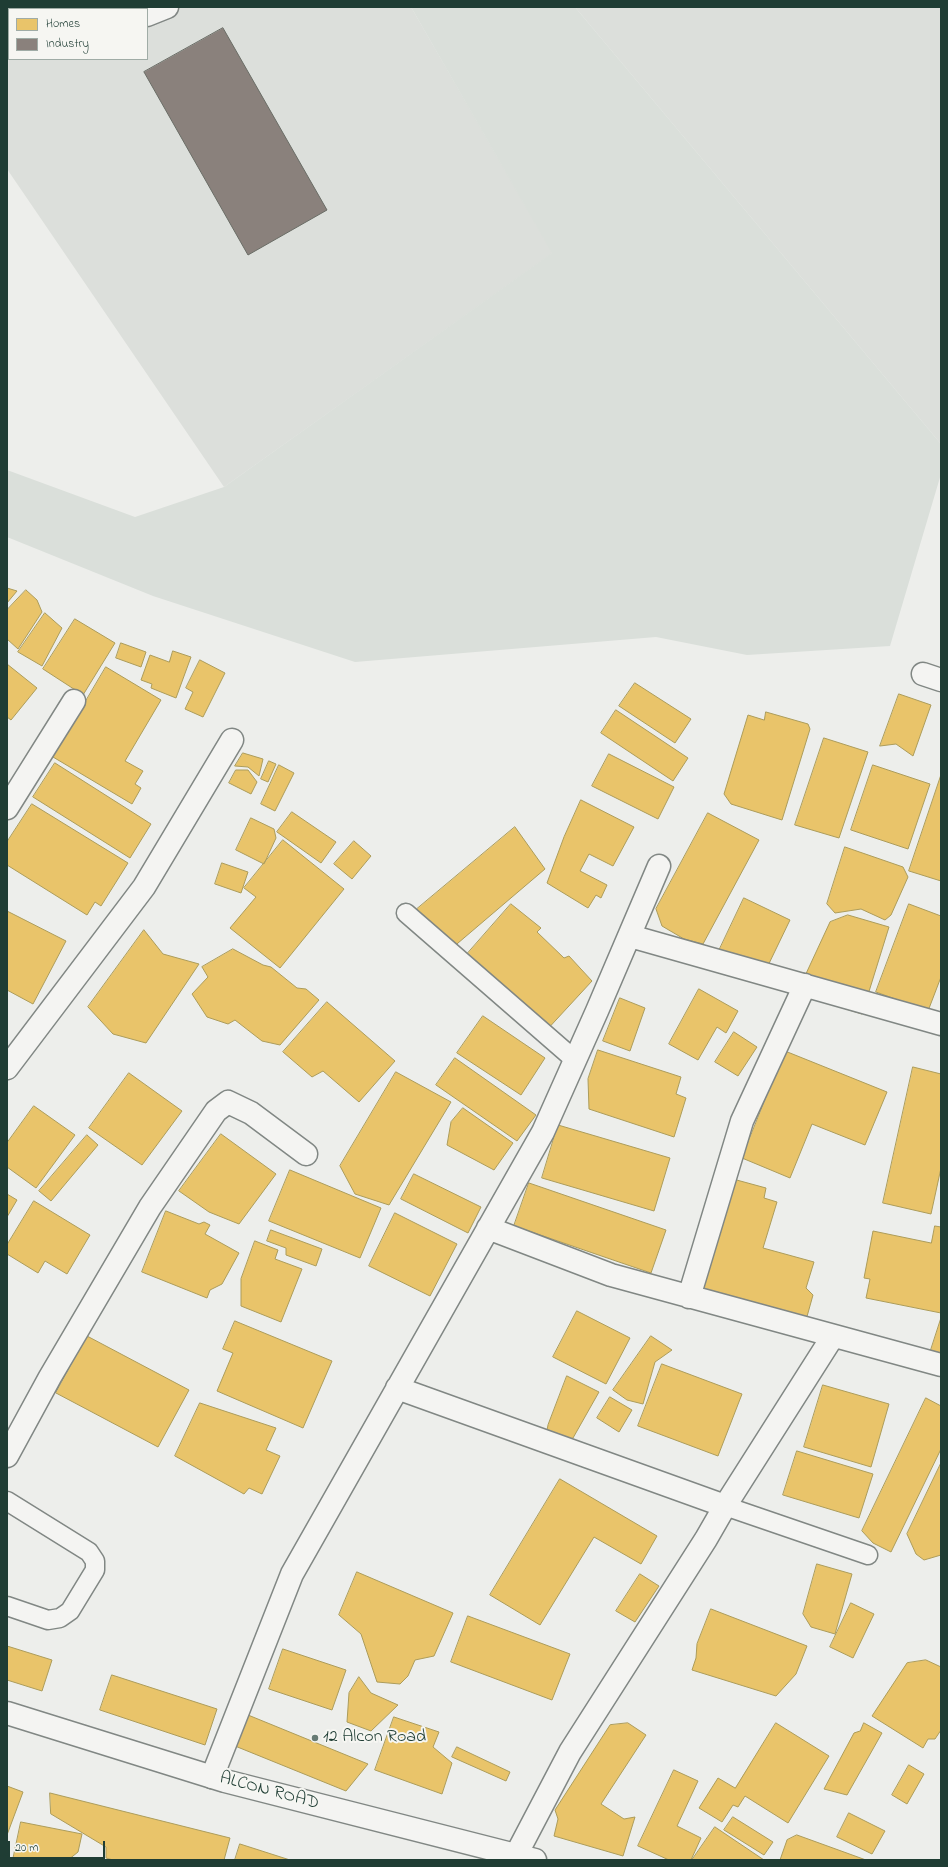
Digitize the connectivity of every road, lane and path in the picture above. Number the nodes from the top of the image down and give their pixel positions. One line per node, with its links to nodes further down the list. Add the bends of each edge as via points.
1 (167, 7): 2 (street)
2 (148, 15)
3 (74, 701): 5 (street)
4 (232, 740): 12 (street, via 144,887)
5 (7, 808)
6 (659, 866): 8 (street)
7 (406, 913): 11 (lane)
8 (630, 936): 9 (street); 11 (street)
9 (805, 985): 10 (street); 15 (street, via 742,1121)
10 (941, 1024)
11 (575, 1060): 14 (street, via 543,1132)
12 (7, 1068)
13 (306, 1154): 19 (street, via 251,1113 228,1102 216,1111 150,1207 50,1377)
14 (488, 1228): 15 (street, via 611,1275); 18 (street)
15 (689, 1297): 16 (street)
16 (833, 1336): 17 (street); 21 (street)
17 (941, 1365)
18 (397, 1388): 21 (street); 25 (street, via 292,1574)
19 (7, 1456)
20 (7, 1501): 23 (lane, via 89,1552 95,1561 95,1570 70,1611 60,1618 48,1620)
21 (725, 1506): 22 (lane); 26 (street, via 570,1752)
22 (868, 1555)
23 (7, 1606)
24 (7, 1713): 25 (street, ALCON ROAD)
25 (212, 1777): 26 (street, ALCON ROAD)
26 (525, 1858)

